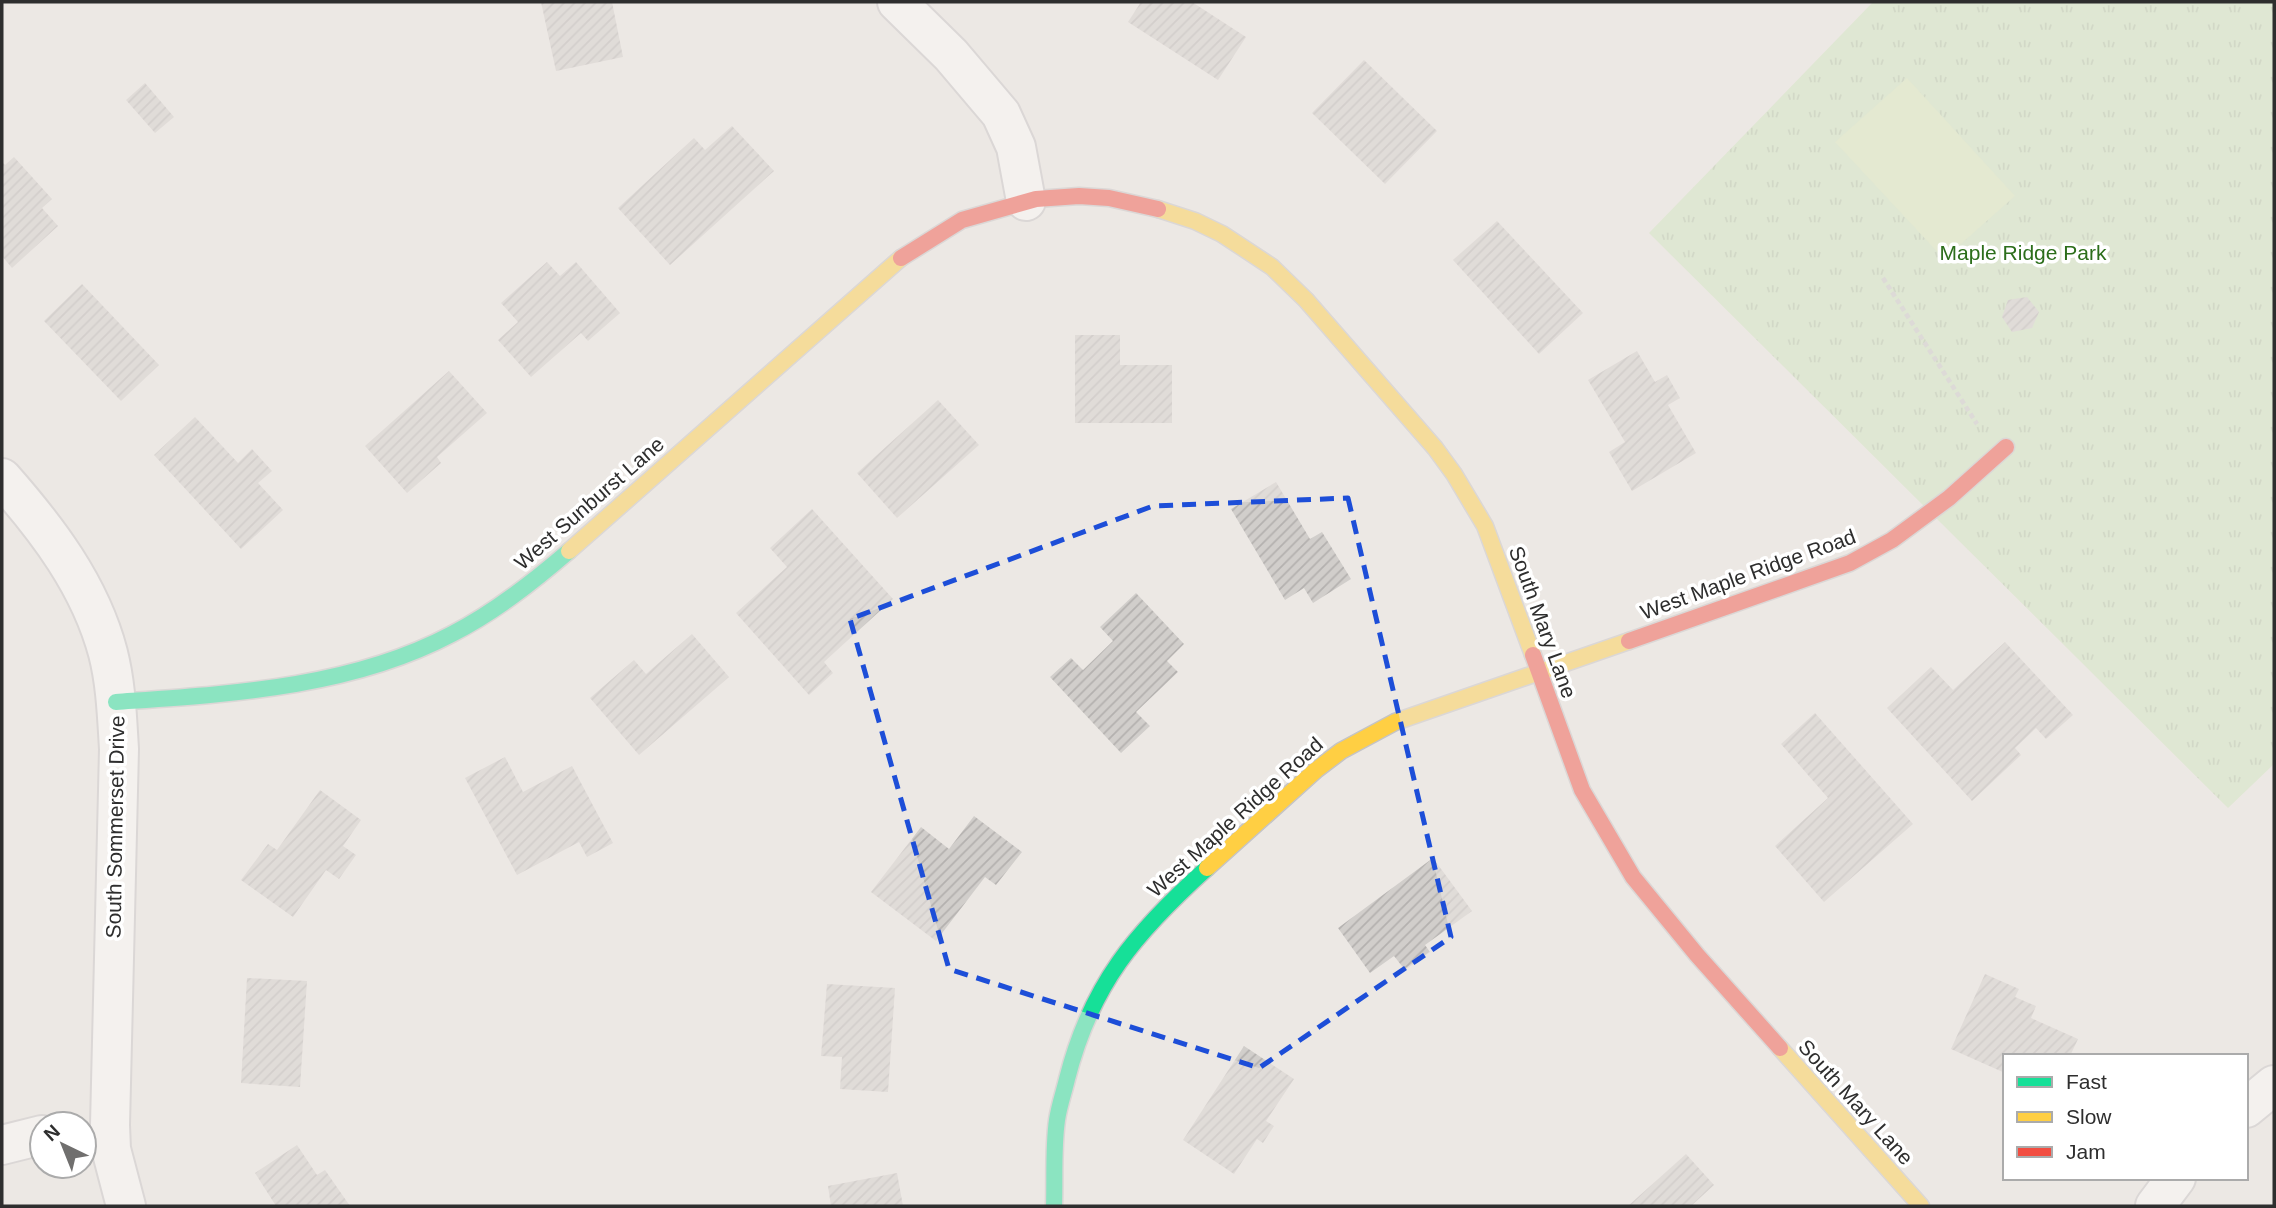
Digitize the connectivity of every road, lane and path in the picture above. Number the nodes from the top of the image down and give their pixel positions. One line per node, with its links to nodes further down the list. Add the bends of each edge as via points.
1 (897, 2): 2 (street, via 951,55 1001,114 1016,147)
2 (1026, 201): 6 (street, South Mary Lane, via 1079,196 1162,208 1232,240 1273,268 1454,474 1485,526); 7 (street, West Sunburst Lane, via 963,220 899,259 543,574 466,626 425,648 343,676)
3 (1883, 278): 4 (path)
4 (2002, 451): 6 (street, West Maple Ridge Road, via 1949,498 1850,563)
5 (2, 478): 7 (street, South Sommerset Drive, via 69,562 108,653)
6 (1540, 670): 16 (street, West Maple Ridge Road, via 1395,722 1341,751 1162,909 1121,958 1076,1045 1057,1120); 17 (street, South Mary Lane, via 1582,790 1633,877)
7 (116, 702): 10 (street, South Sommerset Drive, via 119,749)
8 (2274, 1085): 9 (street)
9 (2248, 1106)
10 (98, 1110)
11 (98, 1129): 15 (street, South Sommerset Drive, via 111,1149)
12 (28, 1138): 13 (street)
13 (2, 1145)
14 (2174, 1180): 18 (street)
15 (126, 1206)
16 (1054, 1206)
17 (1921, 1206)
18 (2155, 1206)

